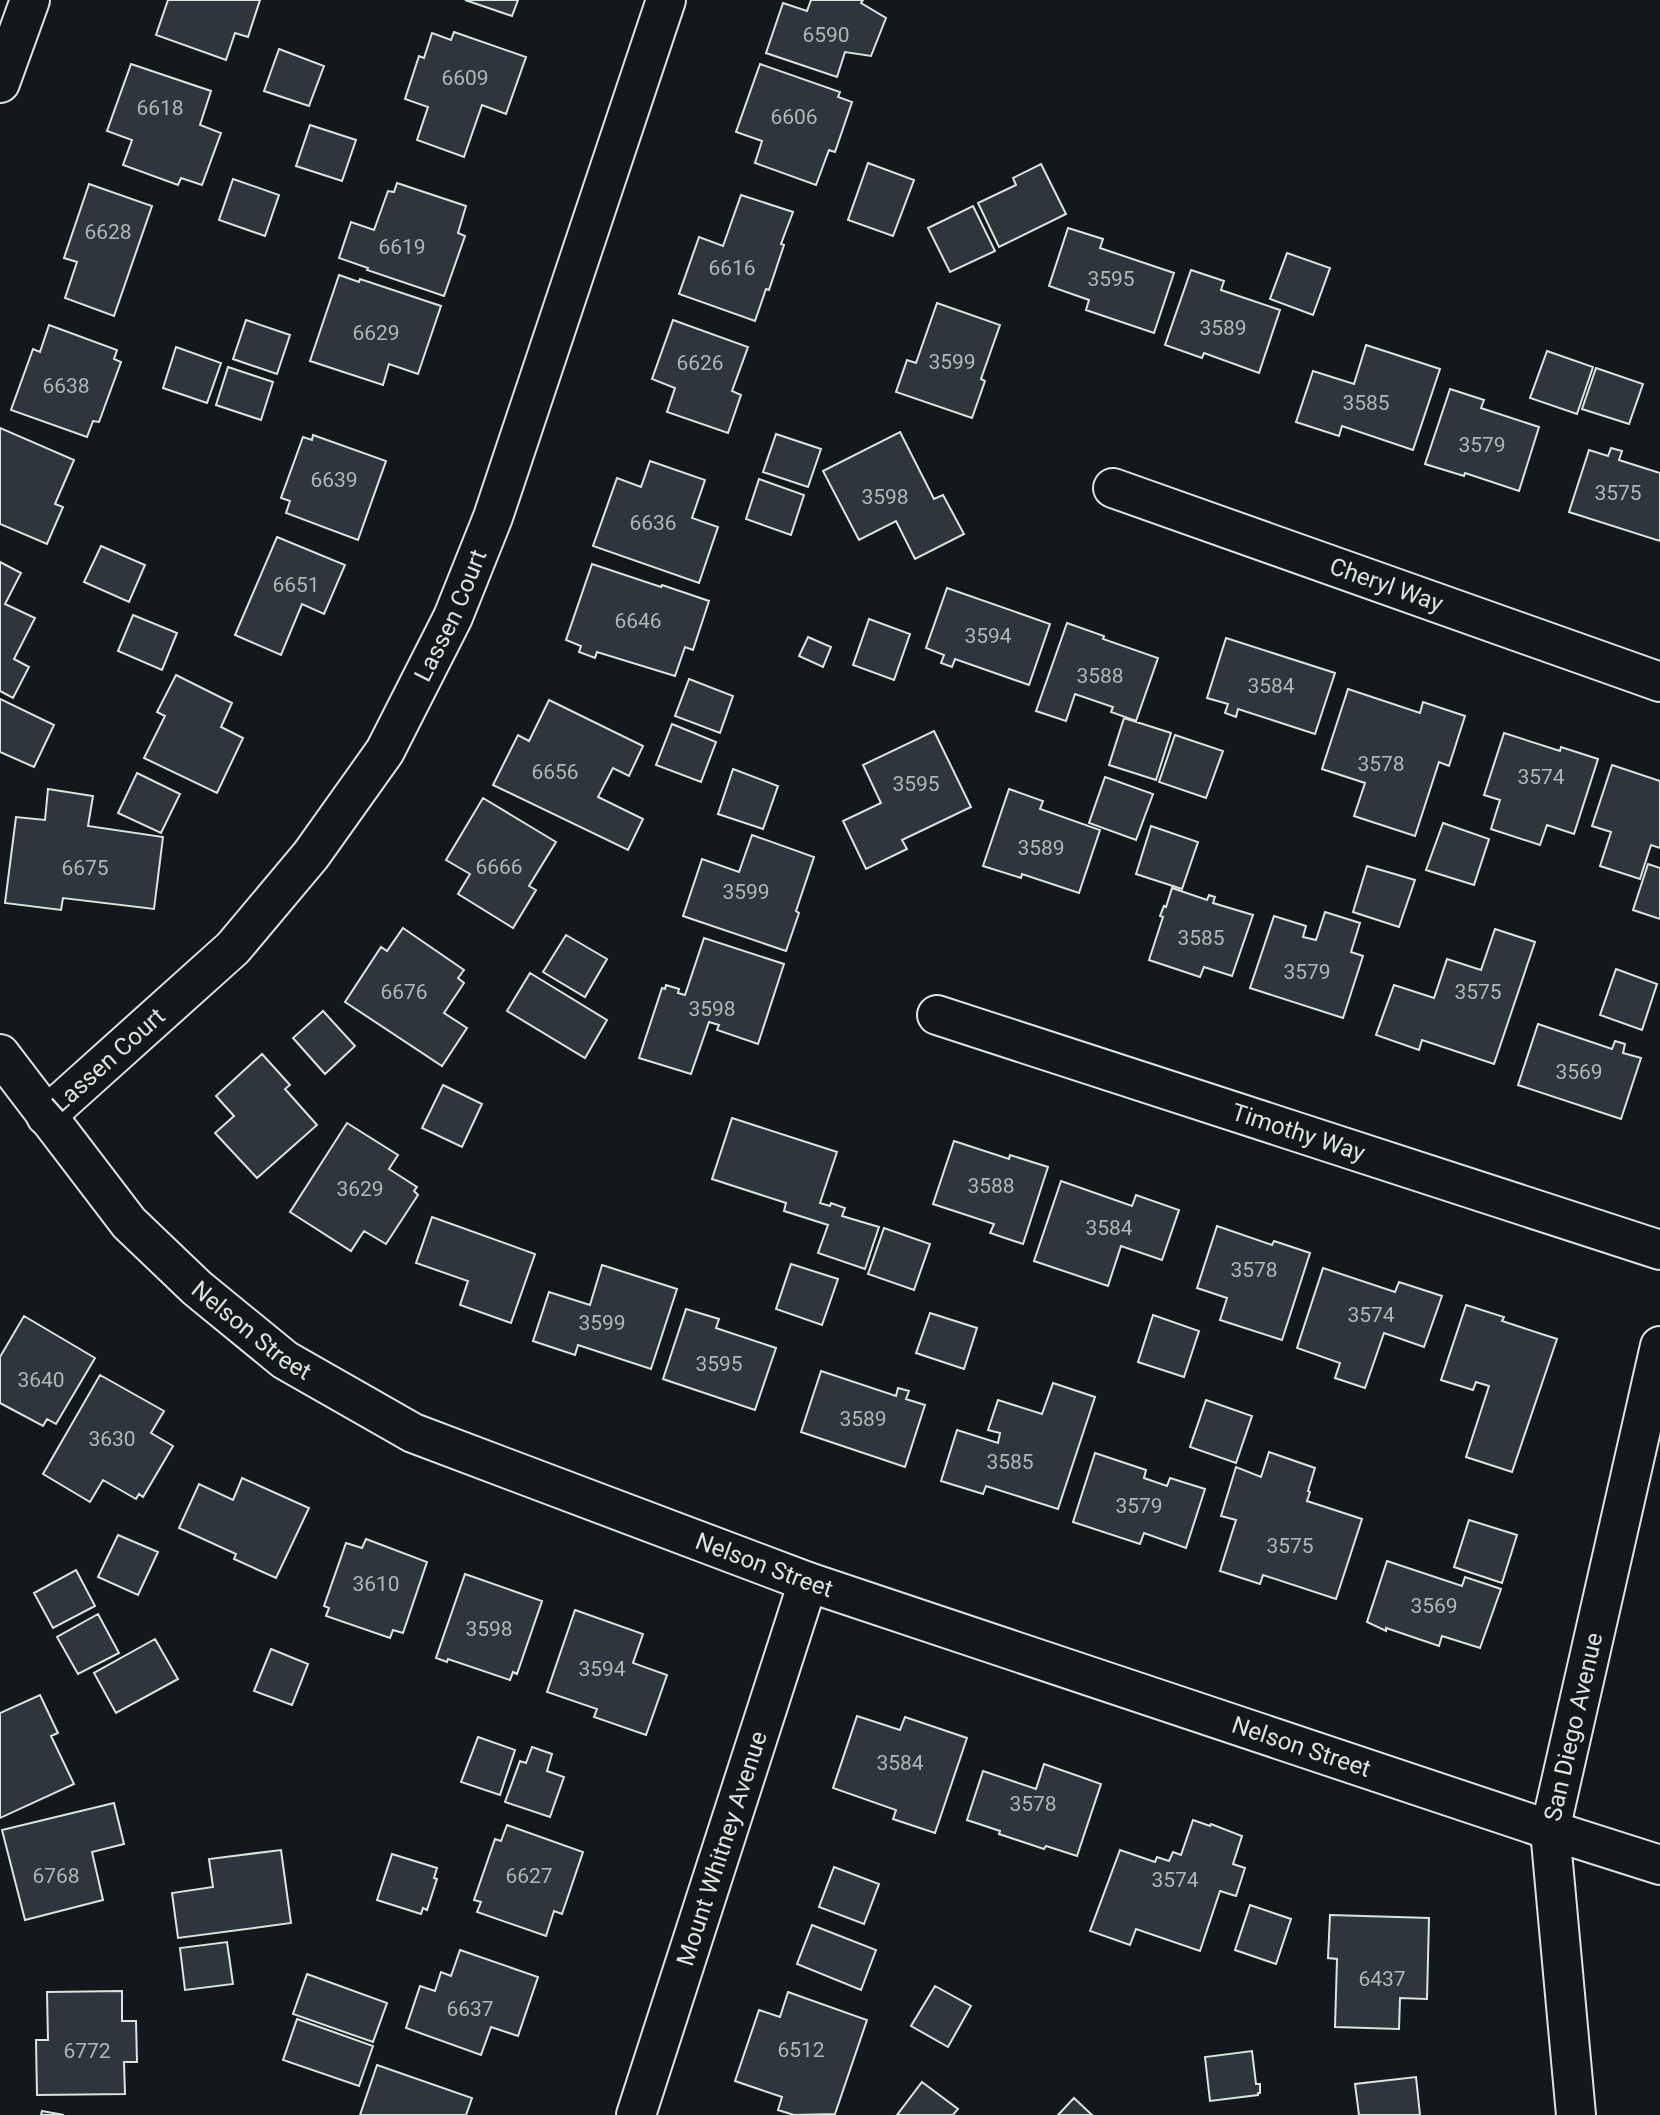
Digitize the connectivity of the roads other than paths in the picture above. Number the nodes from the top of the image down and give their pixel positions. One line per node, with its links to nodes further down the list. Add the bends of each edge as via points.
1 (30, 0): 3 (street)
2 (666, 0): 8 (street, Lassen Court, via 494,517 453,617 385,751 311,855 233,948)
3 (0, 83)
4 (1113, 488): 5 (street, Cheryl Way)
5 (1660, 682)
6 (937, 1015): 9 (street, Timothy Way)
7 (0, 1054): 8 (street, Nelson Street)
8 (46, 1116): 11 (street, Nelson Street, via 129,1223 197,1288 285,1360 412,1433)
9 (1660, 1250)
10 (1660, 1346): 12 (street, San Diego Avenue)
11 (808, 1582): 12 (street, Nelson Street); 14 (street, Mount Whitney Avenue)
12 (1550, 1830): 13 (street, Nelson Street); 15 (street, San Diego Avenue)
13 (1660, 1865)
14 (636, 2115)
15 (1576, 2115)

